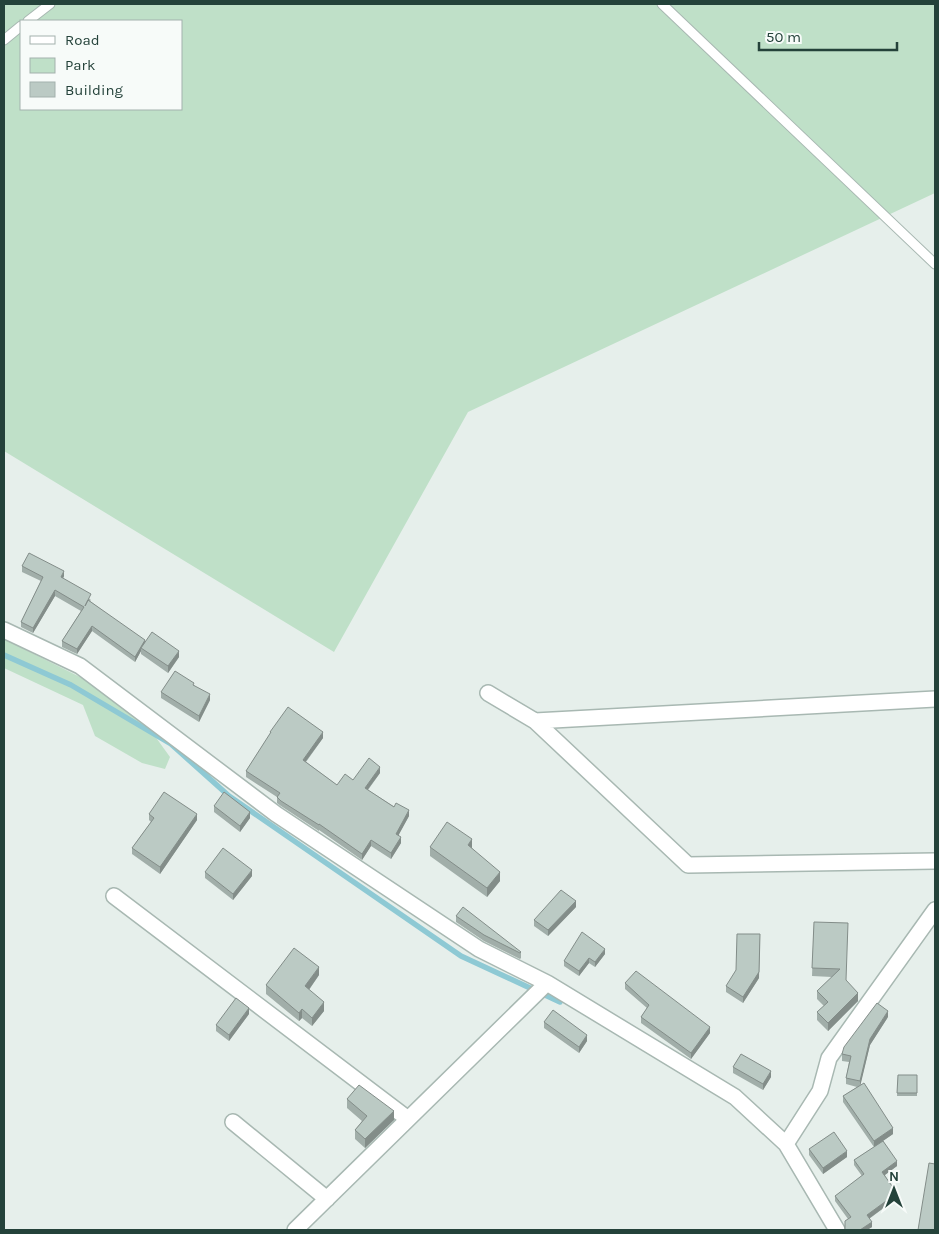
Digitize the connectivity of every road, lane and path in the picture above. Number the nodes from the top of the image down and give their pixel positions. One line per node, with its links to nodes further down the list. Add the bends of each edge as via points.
1 (50, 4): 3 (lane)
2 (662, 4): 6 (lane)
3 (29, 20)
4 (20, 27): 5 (lane)
5 (4, 40)
6 (935, 264)
7 (4, 630): 14 (street, via 80,666 276,814 479,949)
8 (488, 693): 10 (street)
9 (935, 699): 10 (street)
10 (535, 722): 11 (street, via 688,865)
11 (935, 861)
12 (114, 896): 15 (street)
13 (935, 910): 17 (street, via 829,1058 820,1091)
14 (547, 983): 15 (street); 17 (street, via 735,1097)
15 (408, 1119): 18 (street)
16 (233, 1122): 18 (street)
17 (786, 1144): 20 (street)
18 (327, 1199): 19 (street)
19 (295, 1230)
20 (837, 1230)

